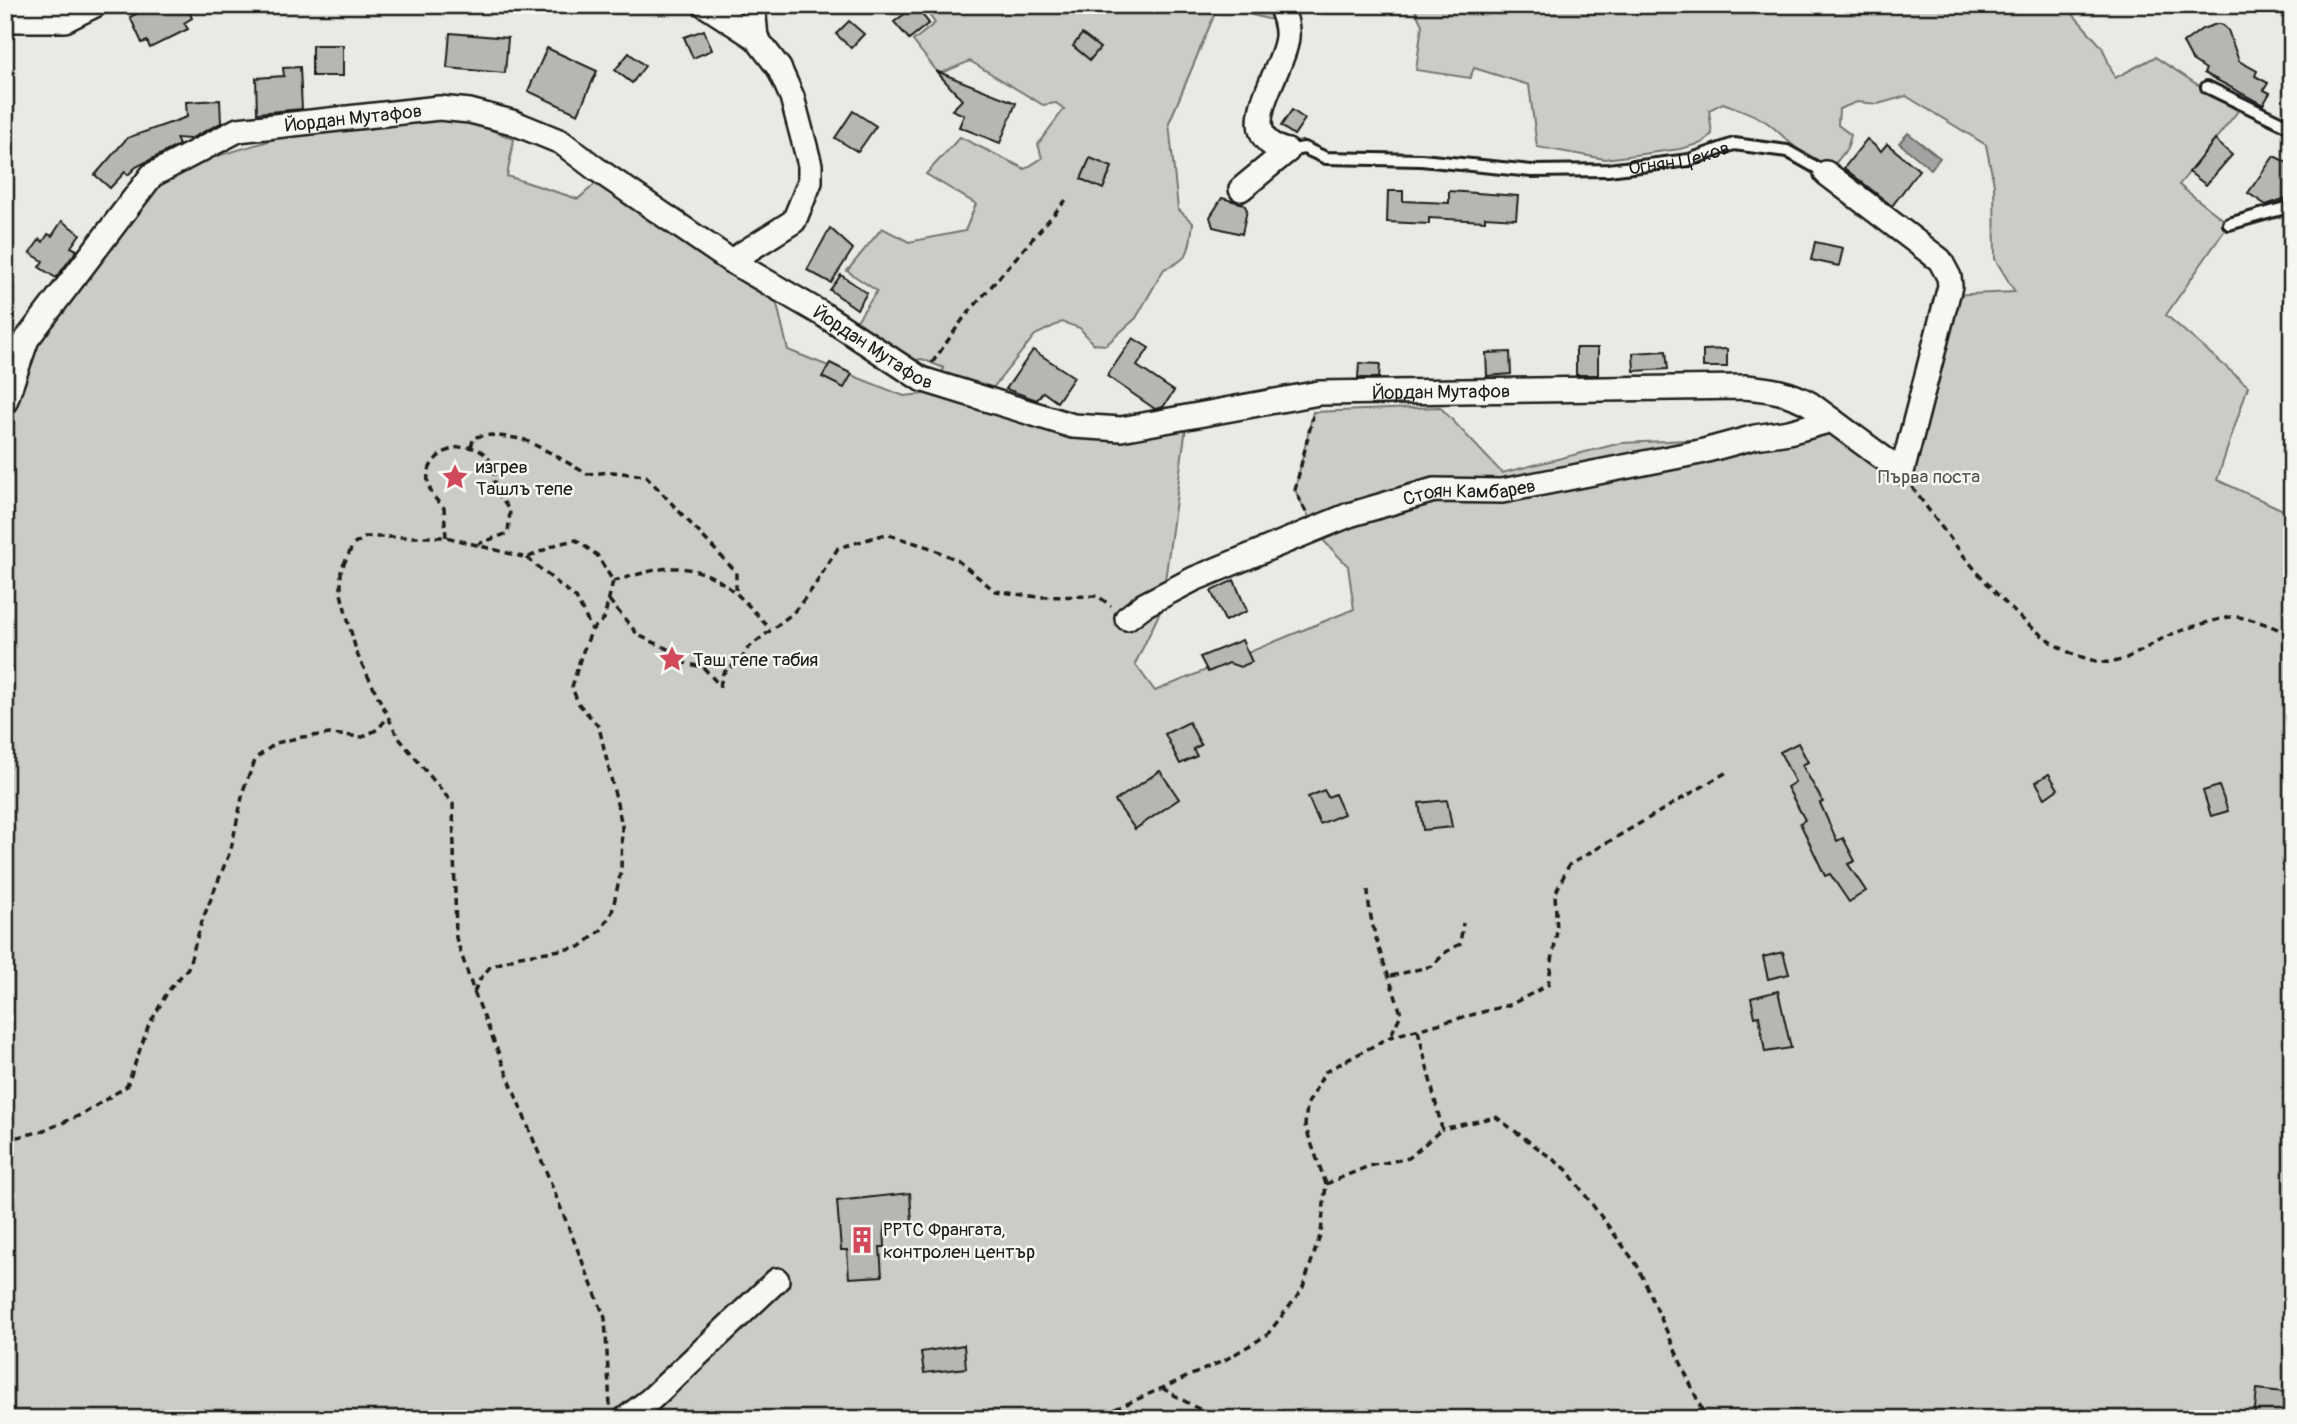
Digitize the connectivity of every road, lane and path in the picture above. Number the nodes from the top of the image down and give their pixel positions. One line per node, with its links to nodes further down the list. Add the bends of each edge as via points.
1 (94, 5): 5 (street, via 65,20)
2 (705, 5): 6 (street)
3 (753, 5): 6 (street)
4 (1280, 5): 9 (street, via 1287,39 1259,128 1265,140)
5 (5, 20)
6 (756, 38): 15 (street, via 779,68 792,97 808,153 810,182 794,221)
7 (2207, 87): 8 (lane)
8 (2292, 128)
9 (1287, 151): 10 (lane, Огнян Цеков, via 1304,148 1326,158 1422,160 1532,171 1608,170 1689,160 1734,144 1787,151); 11 (street)
10 (1826, 173): 21 (street, Огнян Цеков, via 1940,260 1949,277)
11 (1241, 189)
12 (1066, 200): 16 (path, via 963,319)
13 (2292, 206): 14 (lane)
14 (2229, 224)
15 (731, 261): 16 (street, Йордан Мутафов); 18 (street, Йордан Мутафов, via 561,142 481,113 439,108 238,130 152,175 27,339)
16 (921, 379): 17 (street, Йордан Мутафов, via 1073,426 1121,429)
17 (1310, 395): 19 (street, Йордан Мутафов, via 1745,387 1794,395); 22 (path, via 1313,412 1295,490)
18 (5, 402)
19 (1832, 420): 21 (street, Йордан Мутафов); 22 (street, Стоян Камбарев, via 1700,452 1502,491 1434,490)
20 (471, 447): 23 (path, via 446,450 429,472 430,490 444,508); 24 (path, via 493,467 494,488 510,511 508,533); 27 (path, via 474,437 523,439 587,474 646,476 736,572)
21 (1902, 472): 32 (path, via 1951,540 2015,611 2057,646 2098,662 2126,659 2169,635 2232,617)
22 (1315, 529): 29 (street, Стоян Камбарев, via 1194,579)
23 (446, 537): 24 (path); 33 (path, via 366,537 353,545 341,570 341,594 357,654)
24 (477, 545): 25 (path)
25 (527, 558): 26 (path, via 576,540 597,555); 31 (path, via 576,598)
26 (613, 581): 27 (path, via 671,568 692,570); 28 (path)
27 (736, 590): 30 (path)
28 (609, 600): 30 (path, via 638,635 670,650 684,663 703,667 720,686 723,673); 31 (path, via 604,619)
29 (1127, 618): 30 (path, via 1098,596 1038,597 995,590 957,560 886,534 838,548 793,613)
30 (770, 629)
31 (592, 630): 38 (path, via 572,687 578,703 599,727 622,825 621,871 612,912 601,930 580,947 520,956 490,967)
32 (2292, 638)
33 (388, 717): 38 (path, via 398,737 453,804 456,937); 42 (path, via 363,737 302,737 276,743 256,758 244,788 231,849 188,968 167,991 148,1027 127,1086 83,1114)
34 (1727, 772): 39 (path, via 1569,864 1555,894 1557,931 1548,985 1512,1004)
35 (1368, 890): 37 (path, via 1374,934)
36 (1463, 923): 37 (path, via 1460,944 1432,965)
37 (1390, 977): 40 (path, via 1401,1014)
38 (474, 992): 46 (path, via 605,1318)
39 (1418, 1030): 40 (path); 41 (path)
40 (1390, 1037): 43 (path, via 1325,1072 1307,1105 1305,1126)
41 (1442, 1129): 43 (path, via 1409,1158 1369,1166); 49 (path, via 1496,1117 1566,1169 1637,1265)
42 (5, 1140)
43 (1326, 1184): 45 (path, via 1321,1233 1302,1290 1267,1335)
44 (777, 1280): 46 (street, via 651,1399)
45 (1162, 1388): 47 (path); 48 (path)
46 (618, 1412)
47 (1093, 1419)
48 (1221, 1419)
49 (1706, 1419)

